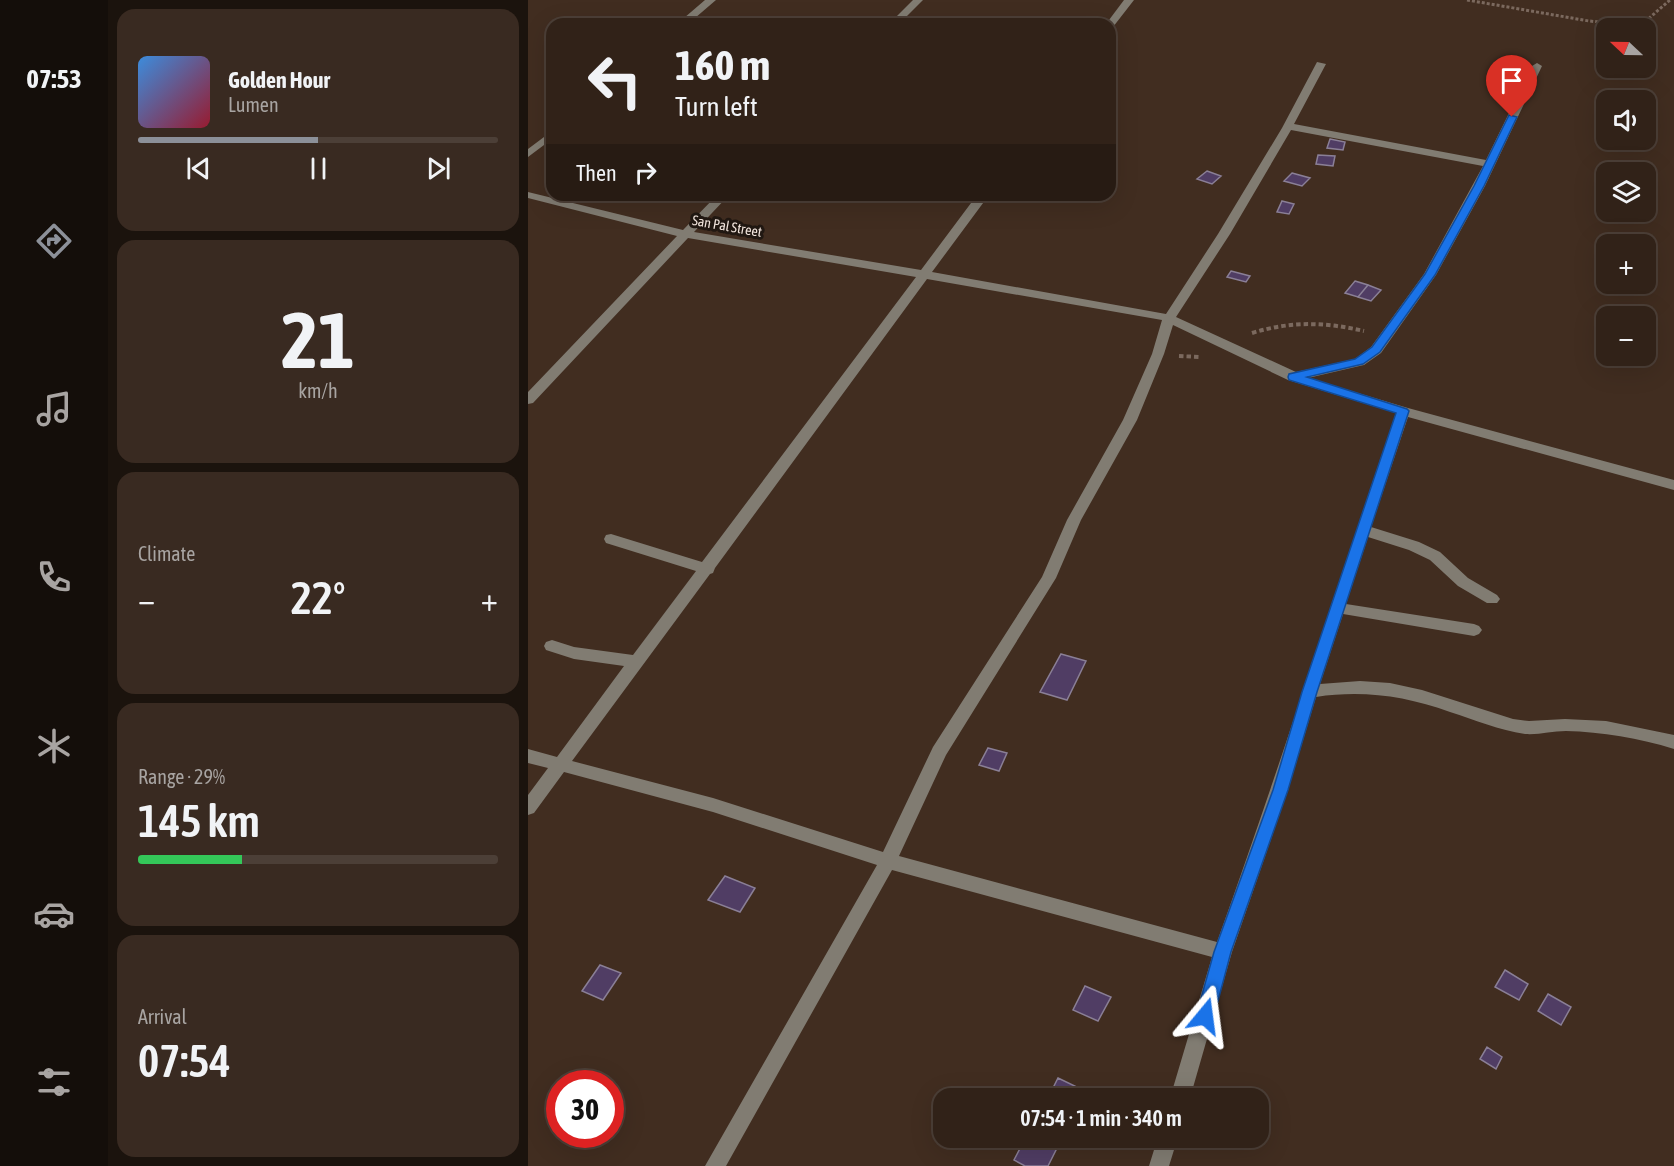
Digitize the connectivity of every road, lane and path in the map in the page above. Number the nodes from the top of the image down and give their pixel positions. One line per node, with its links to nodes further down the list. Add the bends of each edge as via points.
1 (711, 0): 6 (street)
2 (918, 0): 7 (street)
3 (1129, 0): 8 (street)
4 (1467, 0): 5 (path, via 1631,25 1647,20)
5 (1670, 0)
6 (689, 18)
7 (900, 18)
8 (1115, 18)
9 (1321, 64): 11 (street)
10 (1537, 66): 14 (street)
11 (1288, 126): 14 (street); 22 (street)
12 (546, 139): 13 (street)
13 (528, 154)
14 (1490, 164): 23 (street, via 1430,275)
15 (528, 195): 16 (street, San Pal Street)
16 (546, 200)
17 (552, 201): 20 (street, San Pal Street)
18 (717, 201): 20 (street)
19 (978, 201): 21 (street)
20 (683, 234): 21 (street, San Pal Street); 26 (street)
21 (923, 275): 22 (street, San Pal Street); 31 (street)
22 (1169, 318): 24 (street, San Pal Street); 42 (street, via 1130,420 1074,520 1049,578 939,752)
23 (1387, 336): 24 (path, via 1324,322 1298,322 1271,326); 25 (street, via 1370,356 1359,362)
24 (1223, 344): 25 (street, San Pal Street)
25 (1293, 377): 27 (street, San Pal Street)
26 (528, 400)
27 (1403, 411): 28 (street, San Pal Street); 29 (street)
28 (1671, 488)
29 (1364, 530): 32 (street, via 1435,556 1463,582); 33 (street)
30 (611, 539): 31 (street)
31 (708, 569): 36 (street)
32 (1492, 599)
33 (1338, 608): 34 (street); 37 (street)
34 (1474, 630)
35 (552, 646): 36 (street)
36 (638, 662): 40 (street)
37 (1309, 692): 38 (street, via 1348,685 1383,687 1519,726 1613,728); 43 (street, via 1280,790)
38 (1674, 742)
39 (528, 756): 40 (street)
40 (560, 766): 41 (street); 42 (street, via 713,805)
41 (528, 808)
42 (888, 861): 43 (street); 46 (street)
43 (1222, 952): 44 (street)
44 (1183, 1088)
45 (1165, 1148): 47 (street)
46 (715, 1166)
47 (1160, 1166)

